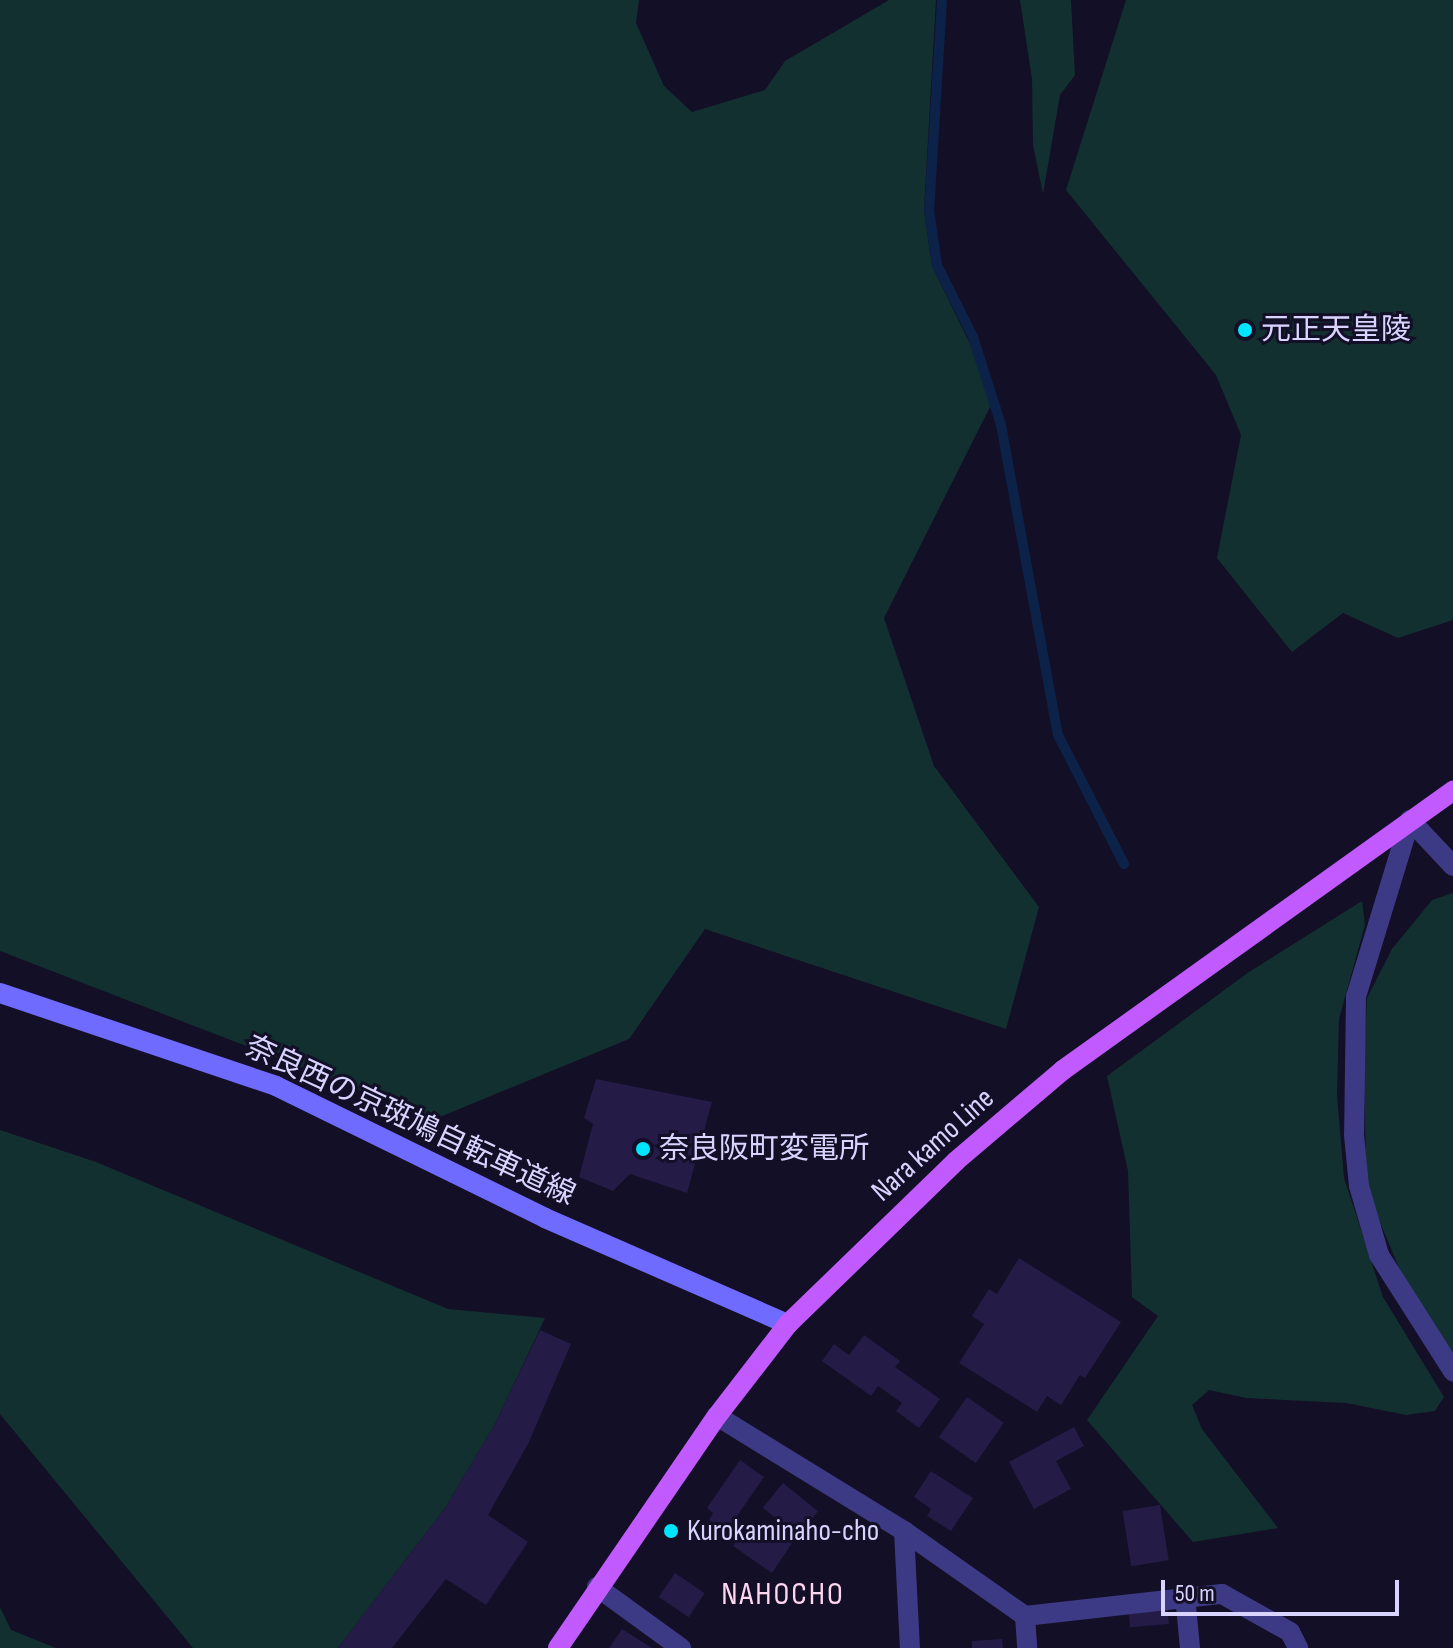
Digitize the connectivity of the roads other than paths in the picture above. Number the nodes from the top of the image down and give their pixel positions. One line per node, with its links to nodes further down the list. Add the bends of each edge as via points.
1 (1453, 791): 2 (main road, Nara kamo Line)
2 (1410, 820): 3 (street); 5 (main road, Nara kamo Line, via 1063,1070 956,1161); 6 (street, via 1356,997 1354,1135 1359,1186 1379,1255)
3 (1453, 866)
4 (0, 993): 5 (main road, 奈良西の京斑鳩自転車道線, via 276,1086 545,1218)
5 (788, 1324): 7 (main road, Nara kamo Line)
6 (1453, 1371)
7 (717, 1416): 8 (street); 9 (main road, Nara kamo Line)
8 (904, 1531): 11 (street); 14 (street)
9 (597, 1587): 12 (main road, Nara kamo Line); 13 (street)
10 (1185, 1596): 11 (street); 16 (street); 17 (street, via 1222,1594 1290,1632)
11 (1025, 1616): 15 (street)
12 (558, 1648)
13 (681, 1648)
14 (910, 1648)
15 (1027, 1648)
16 (1190, 1648)
17 (1298, 1648)

